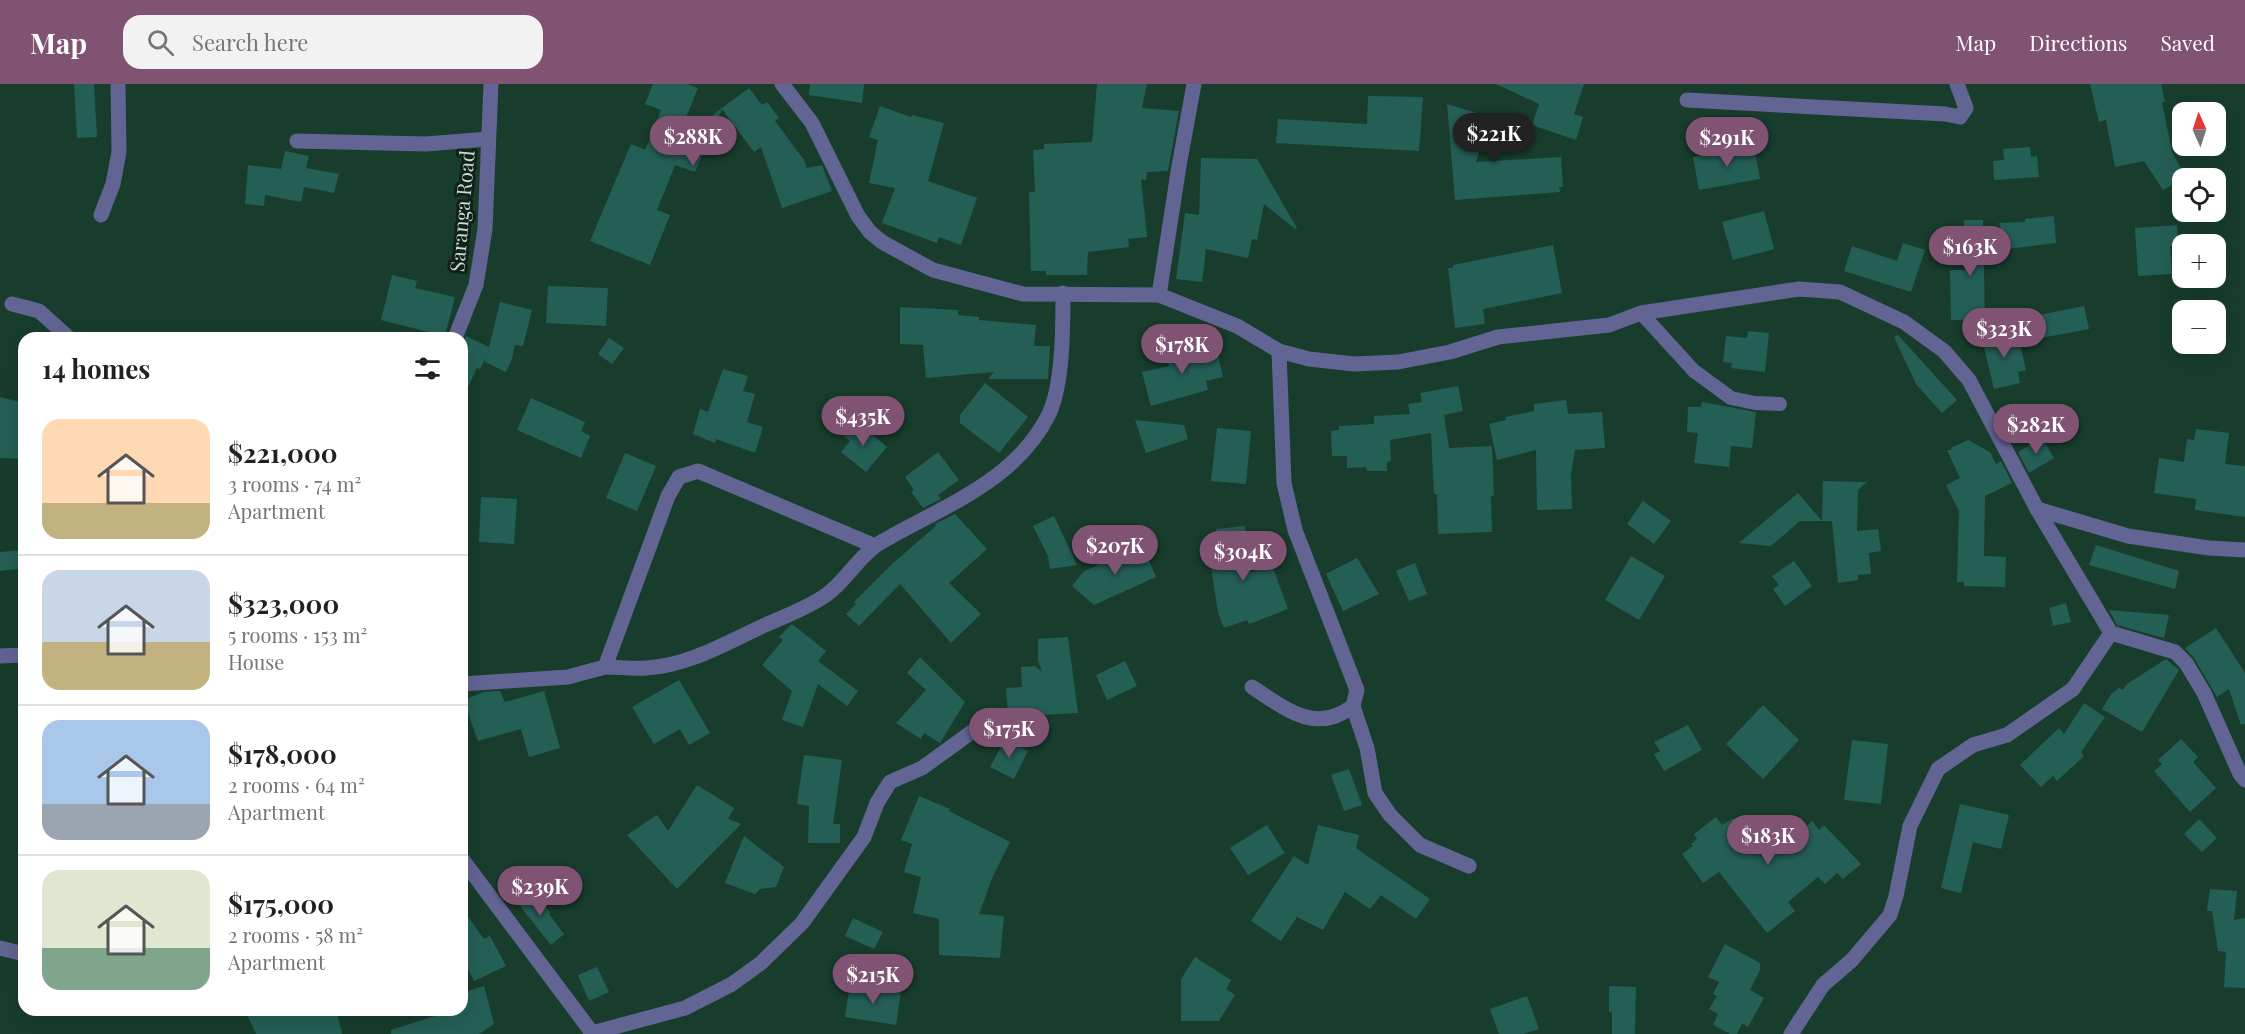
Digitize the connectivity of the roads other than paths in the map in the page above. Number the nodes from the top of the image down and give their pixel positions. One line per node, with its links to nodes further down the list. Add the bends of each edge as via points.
1 (118, 84): 9 (street, via 119,152 113,184)
2 (491, 84): 7 (street, Saranga Road)
3 (782, 84): 10 (street, via 812,123 858,216 882,242 933,270 1023,294)
4 (1194, 84): 11 (street)
5 (1957, 84): 6 (street, via 1966,108 1960,117)
6 (1687, 100)
7 (488, 139): 8 (street, via 426,144); 15 (street, Saranga Road, via 485,229 476,285)
8 (297, 141)
9 (100, 215)
10 (1063, 293): 11 (street); 19 (street, via 1058,385 1048,415 1031,441 1009,468)
11 (1159, 296): 16 (street, via 1237,326)
12 (12, 304): 14 (street, via 39,311)
13 (1641, 313): 16 (street, via 1609,325 1498,337 1398,362 1309,359); 17 (lane, via 1694,371 1731,398 1755,404); 18 (street, via 1799,289 1840,292 1904,322 1944,351 1969,380)
14 (62, 332)
15 (457, 332)
16 (1279, 351): 27 (street, via 1284,483 1295,530 1357,690)
17 (1780, 404)
18 (2037, 509): 20 (street, via 2128,536); 21 (street)
19 (875, 546): 24 (street, via 827,595 690,659 647,668); 24 (street, via 698,471 679,477 668,496)
20 (2245, 550)
21 (2111, 633): 29 (street, via 2175,652 2187,663); 35 (street, via 2073,689 2007,735 1973,745 1938,769 1910,826 1890,915 1852,960 1823,985)
22 (18, 655): 23 (street)
23 (0, 656)
24 (605, 667): 25 (street, via 568,677)
25 (468, 684)
26 (1252, 687): 27 (street, via 1291,712 1316,720 1340,716)
27 (1353, 706): 30 (street, via 1367,748 1374,793 1420,845)
28 (991, 718): 34 (street, via 922,768 890,782 864,837 802,923 761,963 732,984 685,1008)
29 (2245, 780)
30 (1469, 866)
31 (468, 867): 34 (street)
32 (0, 948): 33 (street)
33 (18, 952)
34 (592, 1034)
35 (1791, 1034)

